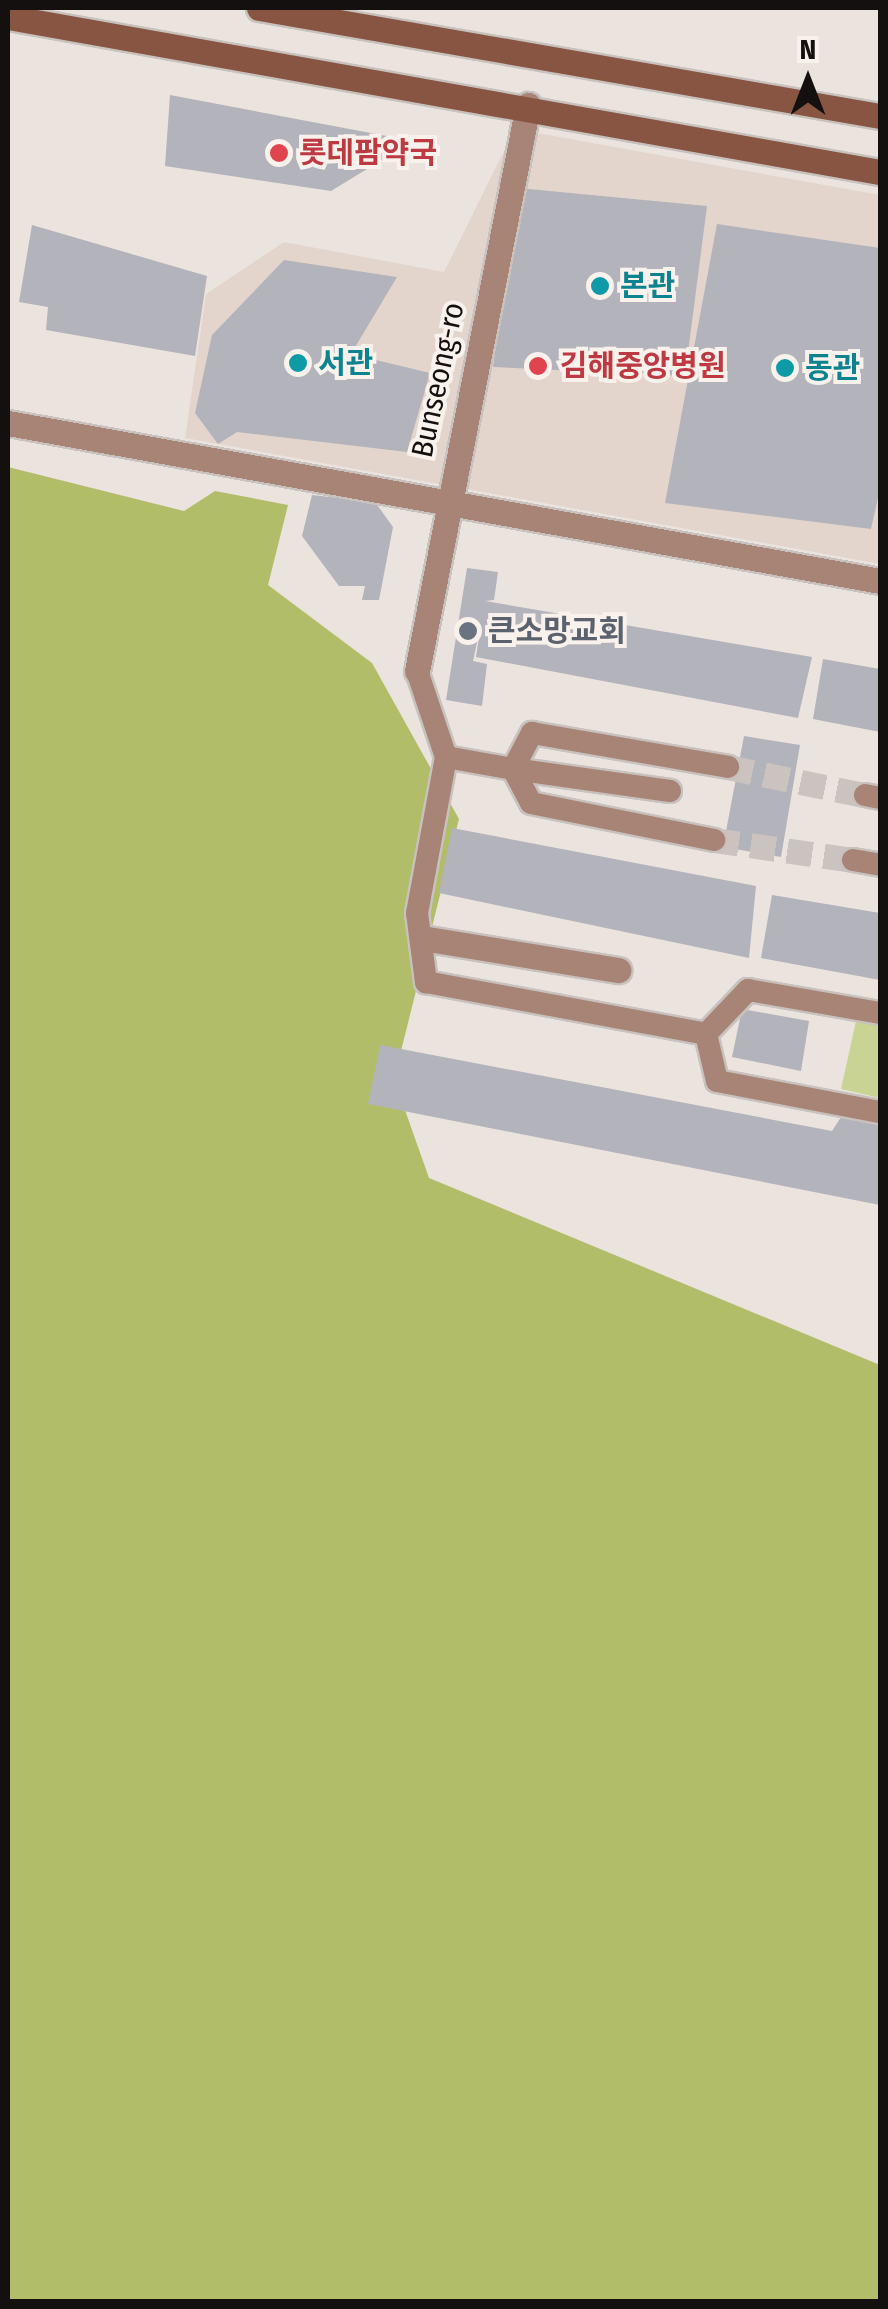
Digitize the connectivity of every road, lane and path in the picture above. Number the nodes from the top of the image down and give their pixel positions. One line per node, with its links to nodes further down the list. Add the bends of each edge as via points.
1 (260, 8): 4 (main road)
2 (8, 17): 3 (main road)
3 (528, 105): 5 (main road); 7 (street, Bunseong-ro)
4 (880, 116)
5 (880, 172)
6 (8, 423): 7 (street)
7 (444, 505): 8 (street); 9 (street, Bunseong-ro)
8 (880, 582)
9 (417, 671): 10 (lane)
10 (446, 757): 12 (lane); 17 (lane, via 417,912)
11 (728, 766): 12 (lane, via 532,733)
12 (512, 768): 13 (lane); 14 (lane, via 530,802)
13 (670, 791)
14 (714, 840)
15 (853, 860): 16 (lane)
16 (880, 865)
17 (422, 938): 18 (street); 20 (lane, via 426,982)
18 (618, 970)
19 (880, 1014): 20 (lane, via 748,990)
20 (706, 1034): 21 (lane, via 717,1081)
21 (880, 1112)

